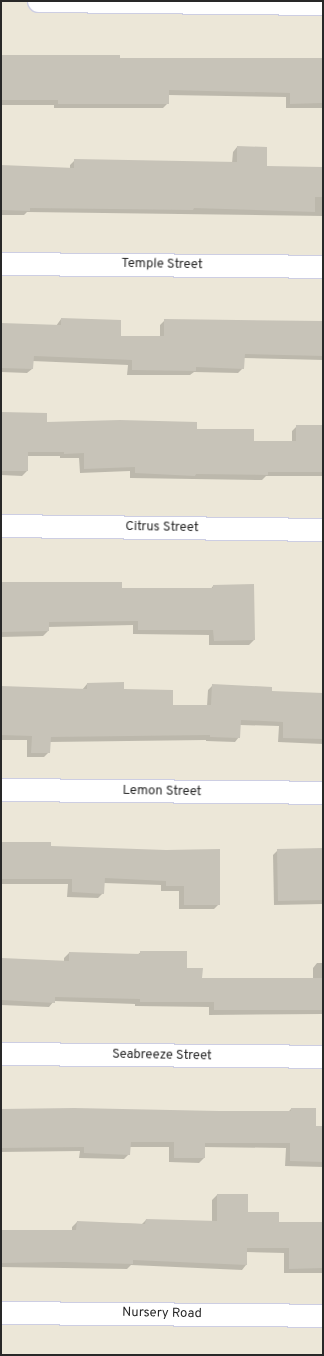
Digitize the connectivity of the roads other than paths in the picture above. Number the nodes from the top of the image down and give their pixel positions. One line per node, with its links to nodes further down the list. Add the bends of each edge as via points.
1 (39, 1): 2 (street)
2 (323, 4)
3 (1, 264): 4 (street, Temple Street)
4 (323, 267)
5 (1, 526): 6 (street, Citrus Street)
6 (323, 530)
7 (1, 790): 8 (street, Lemon Street)
8 (323, 794)
9 (1, 1054): 10 (street, Seabreeze Street)
10 (323, 1057)
11 (1, 1312): 12 (street, Nursery Road)
12 (323, 1316)

